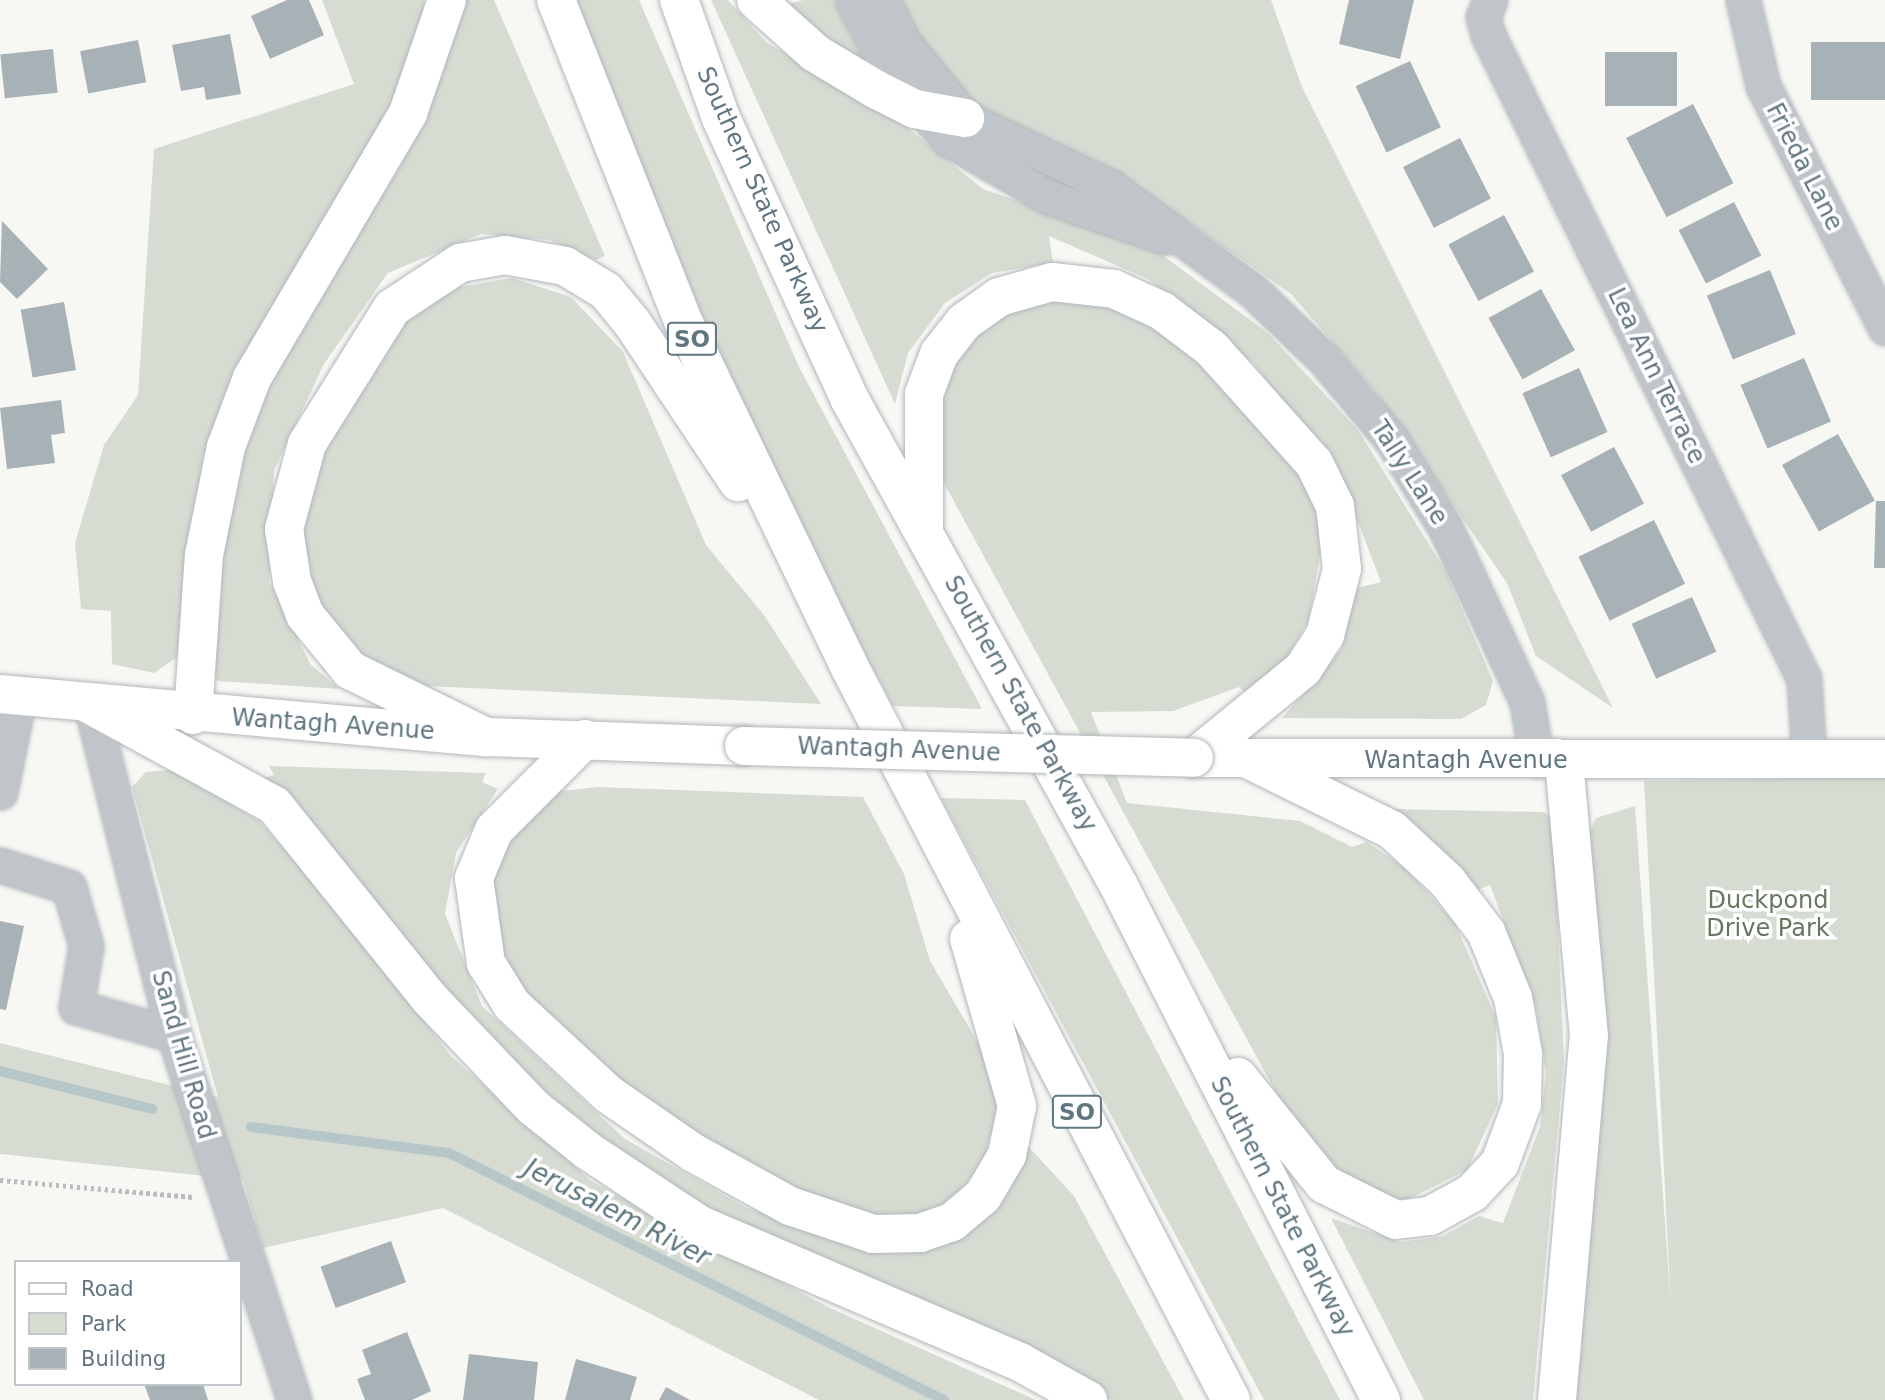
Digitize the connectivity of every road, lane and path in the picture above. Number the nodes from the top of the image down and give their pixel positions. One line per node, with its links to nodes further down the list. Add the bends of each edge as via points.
1 (447, 0): 17 (main road, via 408,113 252,379 226,447 205,555)
2 (556, 0): 14 (main road, SO, via 685,325)
3 (679, 0): 13 (main road, Southern State Parkway, via 721,118 843,385)
4 (755, 0): 9 (main road, via 815,53)
5 (852, 0): 9 (street, Tally Lane, via 860,26)
6 (882, 0): 10 (street, Tally Lane, via 904,43)
7 (1490, 0): 21 (street, Lea Ann Terrace, via 1483,17 1488,35 1804,679)
8 (1743, 0): 12 (street, Frieda Lane, via 1763,86)
9 (915, 109): 10 (main road); 11 (street, Tally Lane, via 1001,176)
10 (965, 118): 11 (street, Tally Lane, via 1111,187)
11 (1191, 245): 24 (street, Tally Lane, via 1253,291 1324,359 1391,439 1445,527)
12 (1885, 328)
13 (924, 528): 20 (main road, via 924,394 939,354 964,322 999,297 1052,282 1114,289 1162,311 1211,348 1314,463 1335,506 1342,569 1325,635 1303,669); 28 (main road, Southern State Parkway)
14 (850, 668): 18 (main road, via 737,479 606,291 540,258 505,255 460,263 428,279 370,335 307,444 285,529 292,581 325,646 350,670); 26 (main road, SO)
15 (10, 695): 16 (main road, Wantagh Avenue); 25 (street)
16 (91, 705): 17 (main road, Wantagh Avenue); 29 (street, Sand Hill Road); 33 (main road, via 274,805 455,1027 534,1108 588,1151 700,1226 1020,1362)
17 (193, 715): 18 (main road, Wantagh Avenue)
18 (486, 737): 19 (main road, Wantagh Avenue)
19 (585, 739): 20 (main road, Wantagh Avenue, bridge); 26 (main road, via 494,830 474,878 486,963 512,1005 556,1050 681,1145 790,1206 873,1234 920,1233 952,1222 983,1196 1007,1155 1017,1106)
20 (1194, 758): 22 (main road, Wantagh Avenue)
21 (1809, 758): 23 (main road, Wantagh Avenue); 24 (main road, Wantagh Avenue)
22 (1248, 759): 24 (main road, Wantagh Avenue); 28 (main road, via 1392,830 1447,881 1486,932 1513,998 1523,1054 1522,1104 1500,1163 1472,1193 1430,1216 1396,1220 1324,1184 1254,1103)
23 (1885, 759)
24 (1550, 761): 36 (main road, via 1589,1035)
25 (0, 792)
26 (929, 821): 34 (main road, SO)
27 (0, 865): 29 (street, via 69,887 86,946 76,1007)
28 (1119, 887): 35 (main road, Southern State Parkway)
29 (174, 1035): 31 (street, Sand Hill Road)
30 (0, 1180): 31 (path)
31 (225, 1200): 32 (street, Sand Hill Road)
32 (294, 1400)
33 (1088, 1400)
34 (1231, 1400)
35 (1381, 1400)
36 (1557, 1400)

